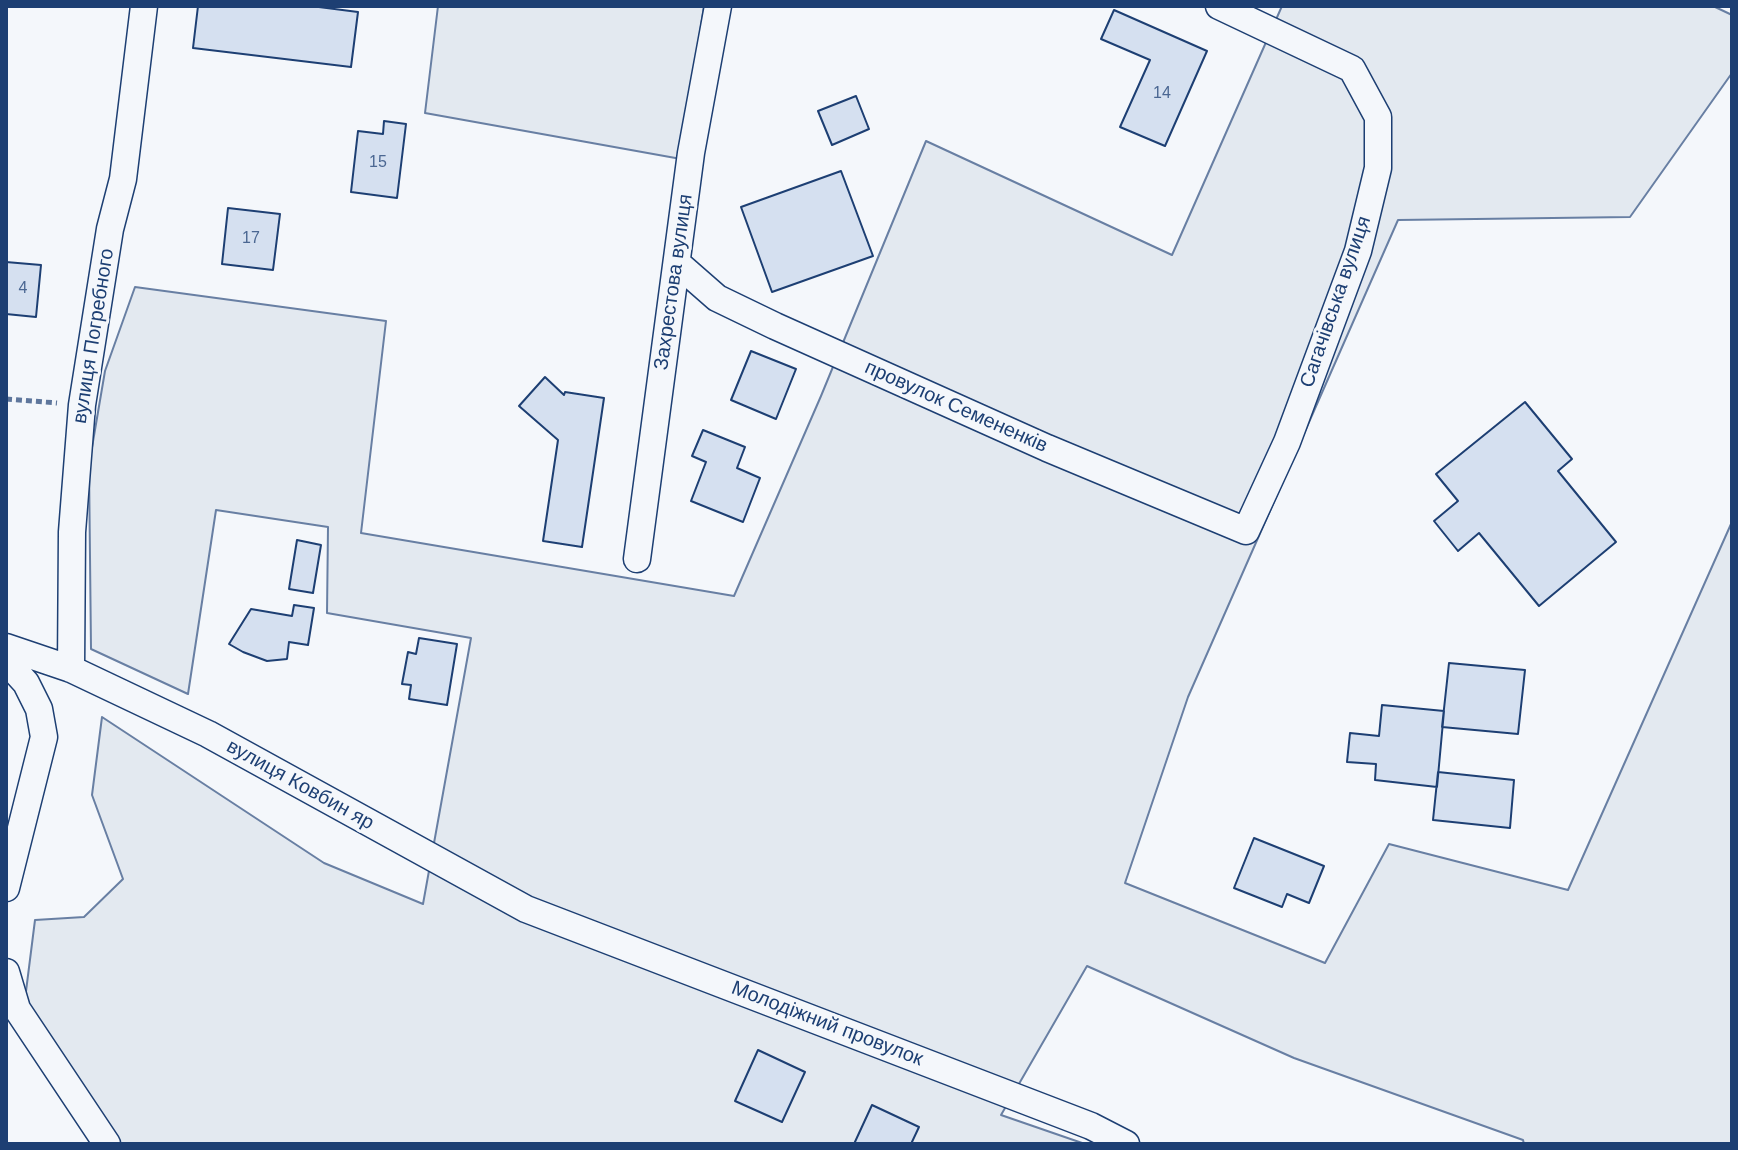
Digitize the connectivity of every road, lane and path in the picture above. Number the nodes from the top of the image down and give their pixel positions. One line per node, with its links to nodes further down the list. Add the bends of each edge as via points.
1 (144, 6): 6 (street, вулиця Погребного, via 123,179)
2 (718, 6): 4 (street, Захрестова вулиця)
3 (1219, 6): 7 (street, Сагачівська вулиця, via 1352,69 1378,117 1378,168 1358,251 1287,442)
4 (677, 263): 7 (street, провулок Семененків, via 717,298 775,326); 8 (street, Захрестова вулиця)
5 (6, 399): 6 (path)
6 (82, 405): 11 (street, вулиця Погребного, via 72,532)
7 (1246, 531)
8 (637, 559)
9 (6, 647): 11 (street, вулиця Ковбин яр)
10 (6, 661): 12 (street, via 26,683 39,709 44,737)
11 (71, 669): 13 (street, вулиця Ковбин яр, via 208,734)
12 (6, 888)
13 (526, 909): 16 (street, Молодіжний провулок, via 1076,1120)
14 (6, 972): 15 (street, via 17,1009)
15 (107, 1144)
16 (1126, 1144)

